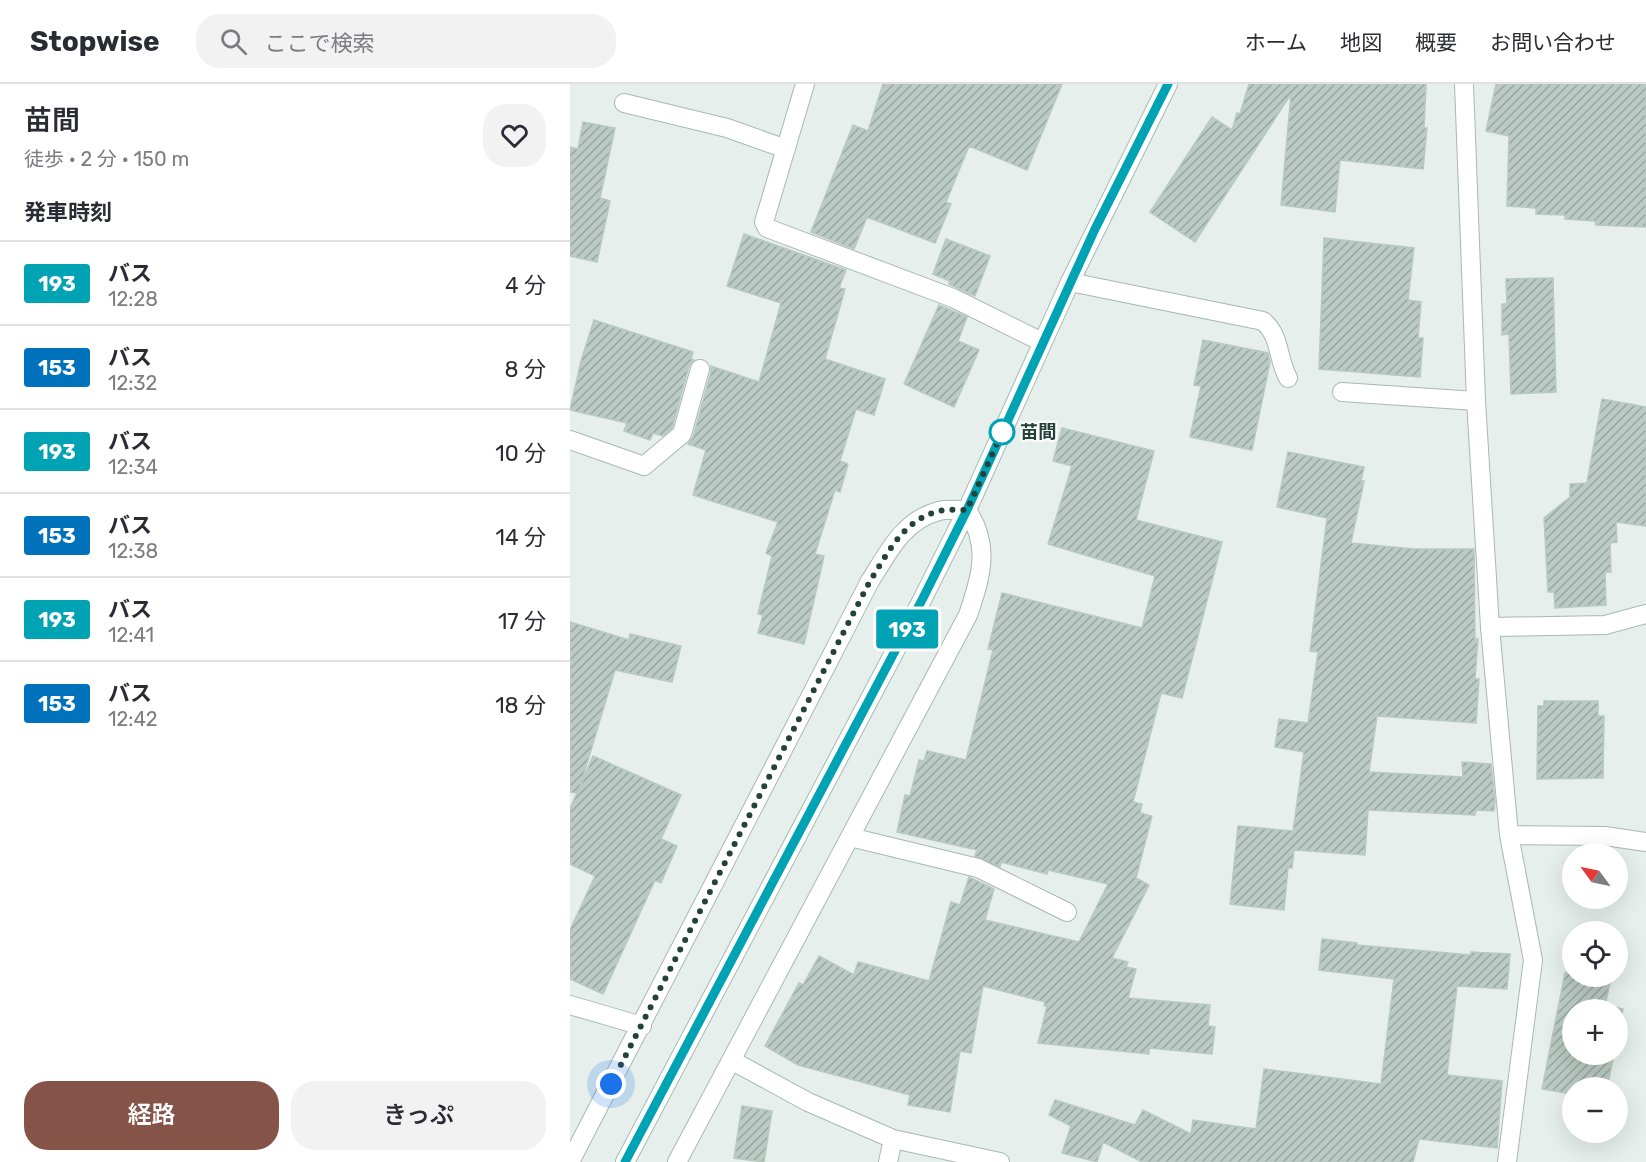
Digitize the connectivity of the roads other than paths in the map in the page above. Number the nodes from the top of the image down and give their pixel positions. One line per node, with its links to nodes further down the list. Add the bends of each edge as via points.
1 (804, 84): 5 (street)
2 (1168, 84): 6 (street)
3 (1464, 84): 11 (street)
4 (624, 103): 5 (street, via 727,128)
5 (786, 149): 7 (street, via 764,222 767,228 953,298)
6 (1070, 282): 7 (street); 9 (street, via 1263,321 1272,328 1281,366)
7 (1042, 342): 13 (street)
8 (700, 369): 12 (street, via 682,434 644,466)
9 (1288, 378)
10 (1342, 392): 11 (street)
11 (1476, 401): 15 (street)
12 (570, 440)
13 (967, 510): 17 (street, via 981,541 983,566 968,615); 21 (street, via 940,511 923,517 900,533 886,555); 25 (street)
14 (1646, 614): 15 (street, via 1605,625)
15 (1490, 627): 16 (street)
16 (1509, 834): 18 (street, via 1605,836); 29 (street, via 1533,960)
17 (850, 837): 19 (street, via 978,868); 22 (street)
18 (1646, 842)
19 (1067, 912)
20 (570, 1005): 21 (street)
21 (642, 1026): 24 (street)
22 (731, 1060): 23 (street, via 808,1102); 26 (street)
23 (893, 1139): 27 (street); 28 (street)
24 (570, 1162)
25 (625, 1162)
26 (677, 1162)
27 (888, 1162)
28 (1000, 1162)
29 (1507, 1162)

